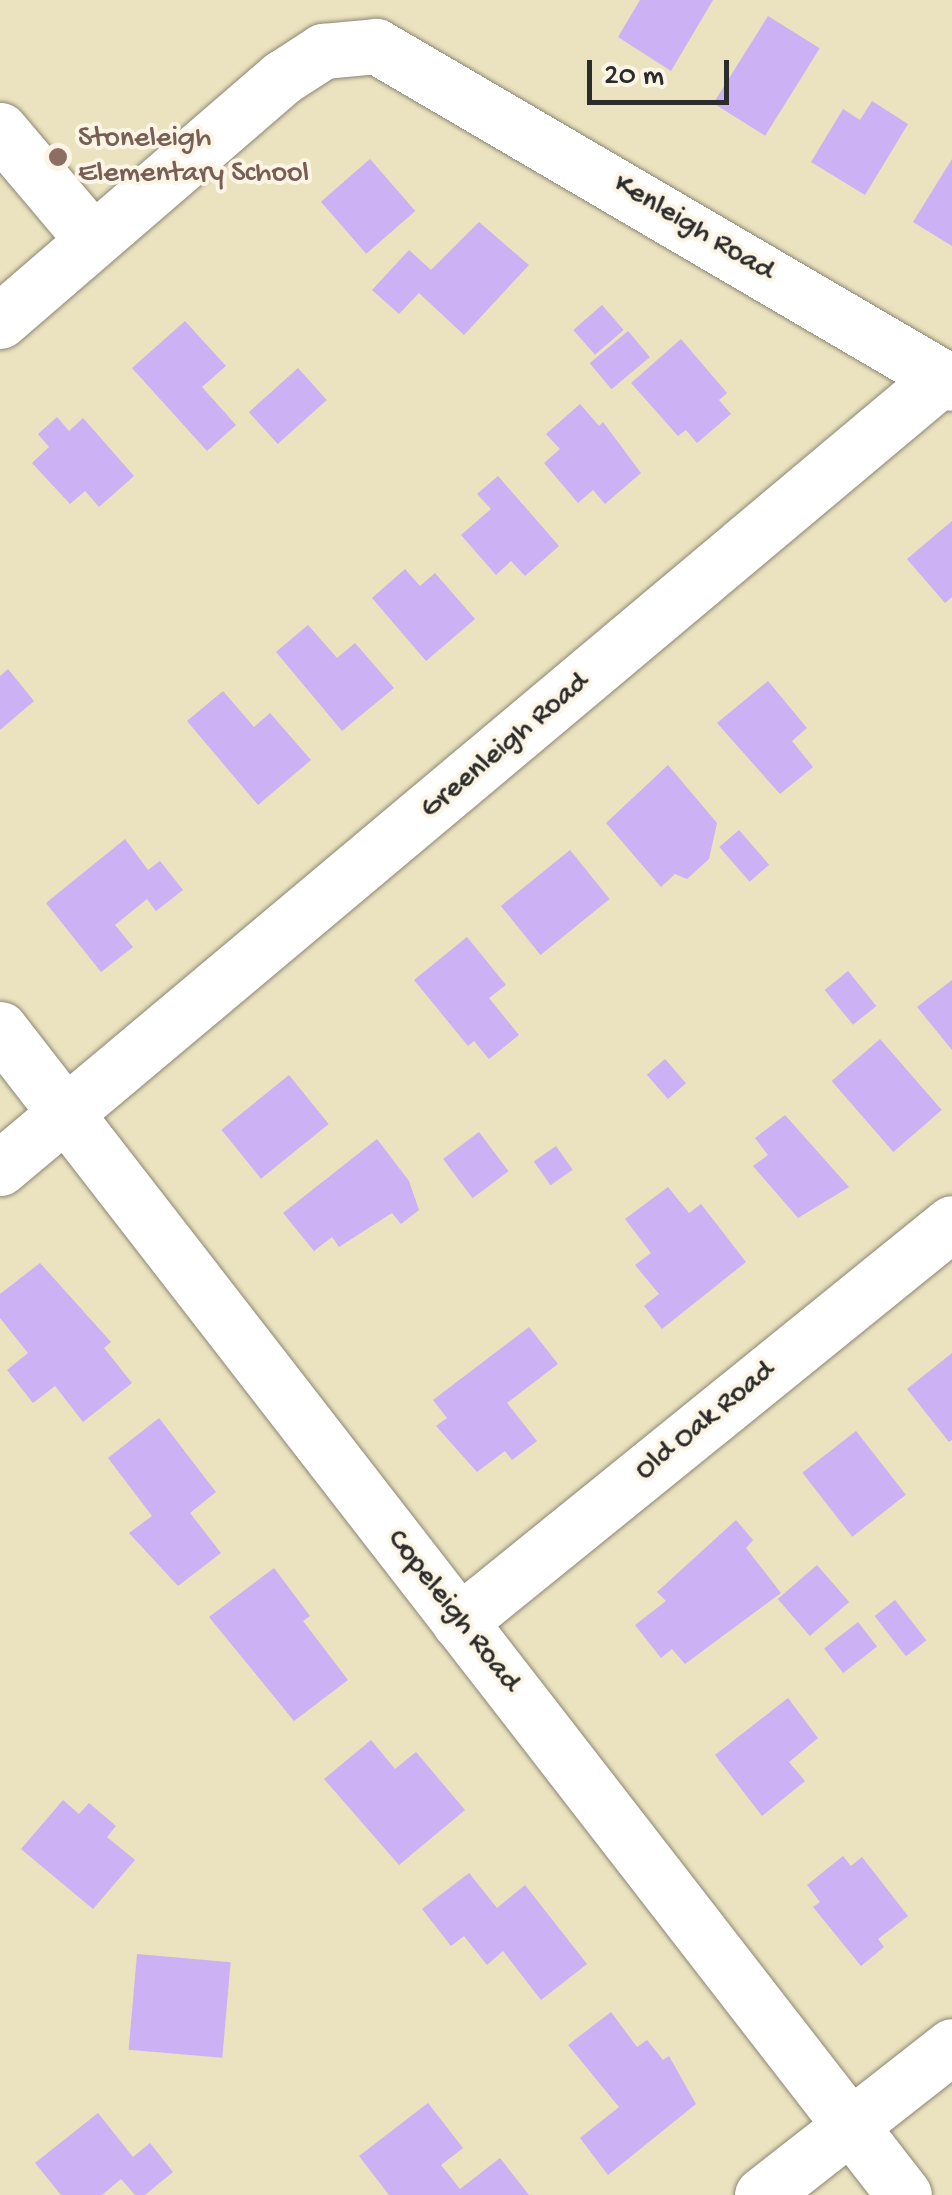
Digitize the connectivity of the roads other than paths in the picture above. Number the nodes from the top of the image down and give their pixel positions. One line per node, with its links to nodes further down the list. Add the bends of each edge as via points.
1 (0, 130): 2 (street)
2 (93, 240): 3 (street, Kenleigh Road); 4 (street, Kenleigh Road, via 323,51 376,46)
3 (0, 320)
4 (948, 380): 6 (street, Greenleigh Road)
5 (0, 1030): 6 (street, Copeleigh Road)
6 (68, 1117): 7 (street, Greenleigh Road); 9 (street, Copeleigh Road)
7 (0, 1168)
8 (952, 1223): 9 (street, Old Oak Road)
9 (459, 1622): 11 (street, Copeleigh Road)
10 (952, 2046): 11 (street)
11 (850, 2126): 12 (street); 13 (street, Copeleigh Road)
12 (762, 2195)
13 (904, 2195)

